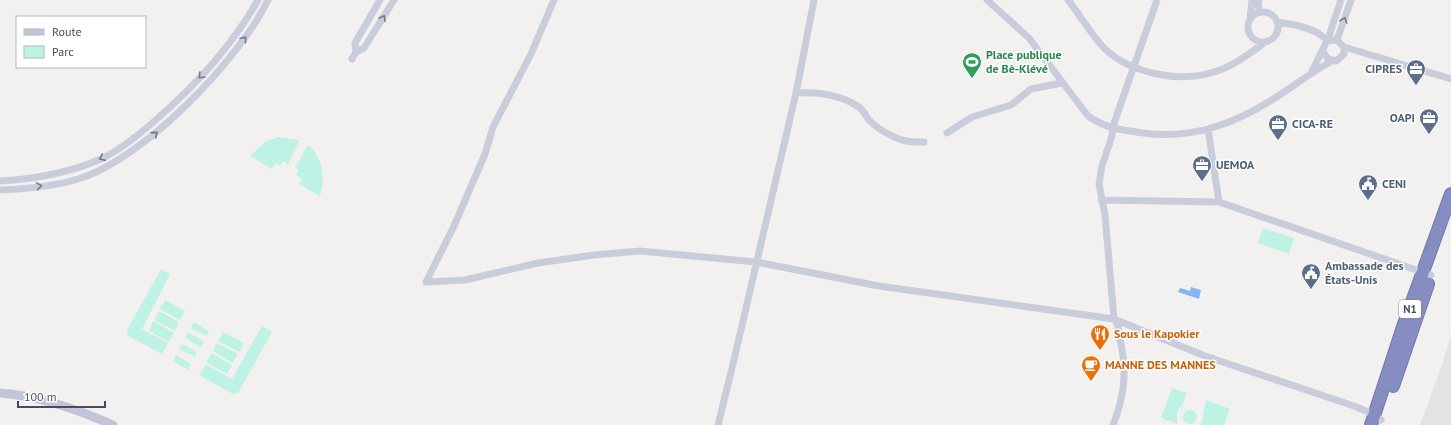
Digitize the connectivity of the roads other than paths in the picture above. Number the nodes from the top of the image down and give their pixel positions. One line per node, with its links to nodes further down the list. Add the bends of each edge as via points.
1 (258, 0): 33 (street, one-way to 33, via 238,32 211,66 170,108 124,146 102,158 68,170)
2 (268, 0): 34 (street, one-way to 2, via 78,179 108,166 143,144 217,72 249,32)
3 (380, 0): 20 (street, via 355,43)
4 (394, 0): 20 (street, one-way to 4, via 364,48)
5 (554, 0): 39 (street, via 531,54 493,127 485,154 454,226 426,282 465,280 538,263 640,251)
6 (814, 0): 28 (street)
7 (986, 0): 27 (street, via 1029,38)
8 (1070, 0): 24 (street, via 1104,48 1120,61)
9 (1157, 0): 24 (street)
10 (1252, 0): 15 (street)
11 (1259, 0): 14 (street, via 1258,6)
12 (1341, 0): 17 (street, via 1330,33)
13 (1351, 0): 17 (street, one-way to 13)
14 (1262, 12): 15 (street, via 1252,16); 16 (street, via 1273,15)
15 (1250, 20): 18 (street, via 1248,28 1251,36 1258,41)
16 (1277, 22): 17 (street, via 1293,25); 18 (street, via 1276,34)
17 (1331, 40): 19 (street); 21 (street, via 1323,48)
18 (1267, 41): 24 (street, via 1231,65 1201,75 1168,75)
19 (1344, 47): 23 (street, via 1342,57); 26 (street)
20 (356, 52): 22 (street)
21 (1323, 52): 23 (street); 25 (street)
22 (352, 59)
23 (1332, 61): 25 (street)
24 (1133, 67): 29 (street)
25 (1312, 71): 30 (street, via 1278,96 1247,114)
26 (1451, 79)
27 (1062, 83): 29 (street, via 1088,116); 31 (street, via 1030,89 1011,105 972,117)
28 (796, 93): 32 (street, via 809,91 832,95 857,105 869,121 886,132 905,141); 39 (street)
29 (1112, 129): 30 (street, via 1176,136); 36 (street, via 1099,184)
30 (1208, 129): 37 (street)
31 (947, 133)
32 (924, 142)
33 (0, 181)
34 (0, 190)
35 (1451, 194): 40 (highway, N1)
36 (1101, 200): 37 (street); 41 (street, via 1105,215)
37 (1219, 202): 40 (street)
38 (1451, 219): 40 (highway, N1)
39 (756, 262): 41 (street, via 879,286); 45 (street)
40 (1427, 274): 43 (highway, N1)
41 (1114, 319): 43 (street); 46 (street, via 1119,325 1125,370 1118,411)
42 (0, 393): 44 (main road, via 76,410)
43 (1377, 421)
44 (112, 425)
45 (718, 425)
46 (1112, 425)

